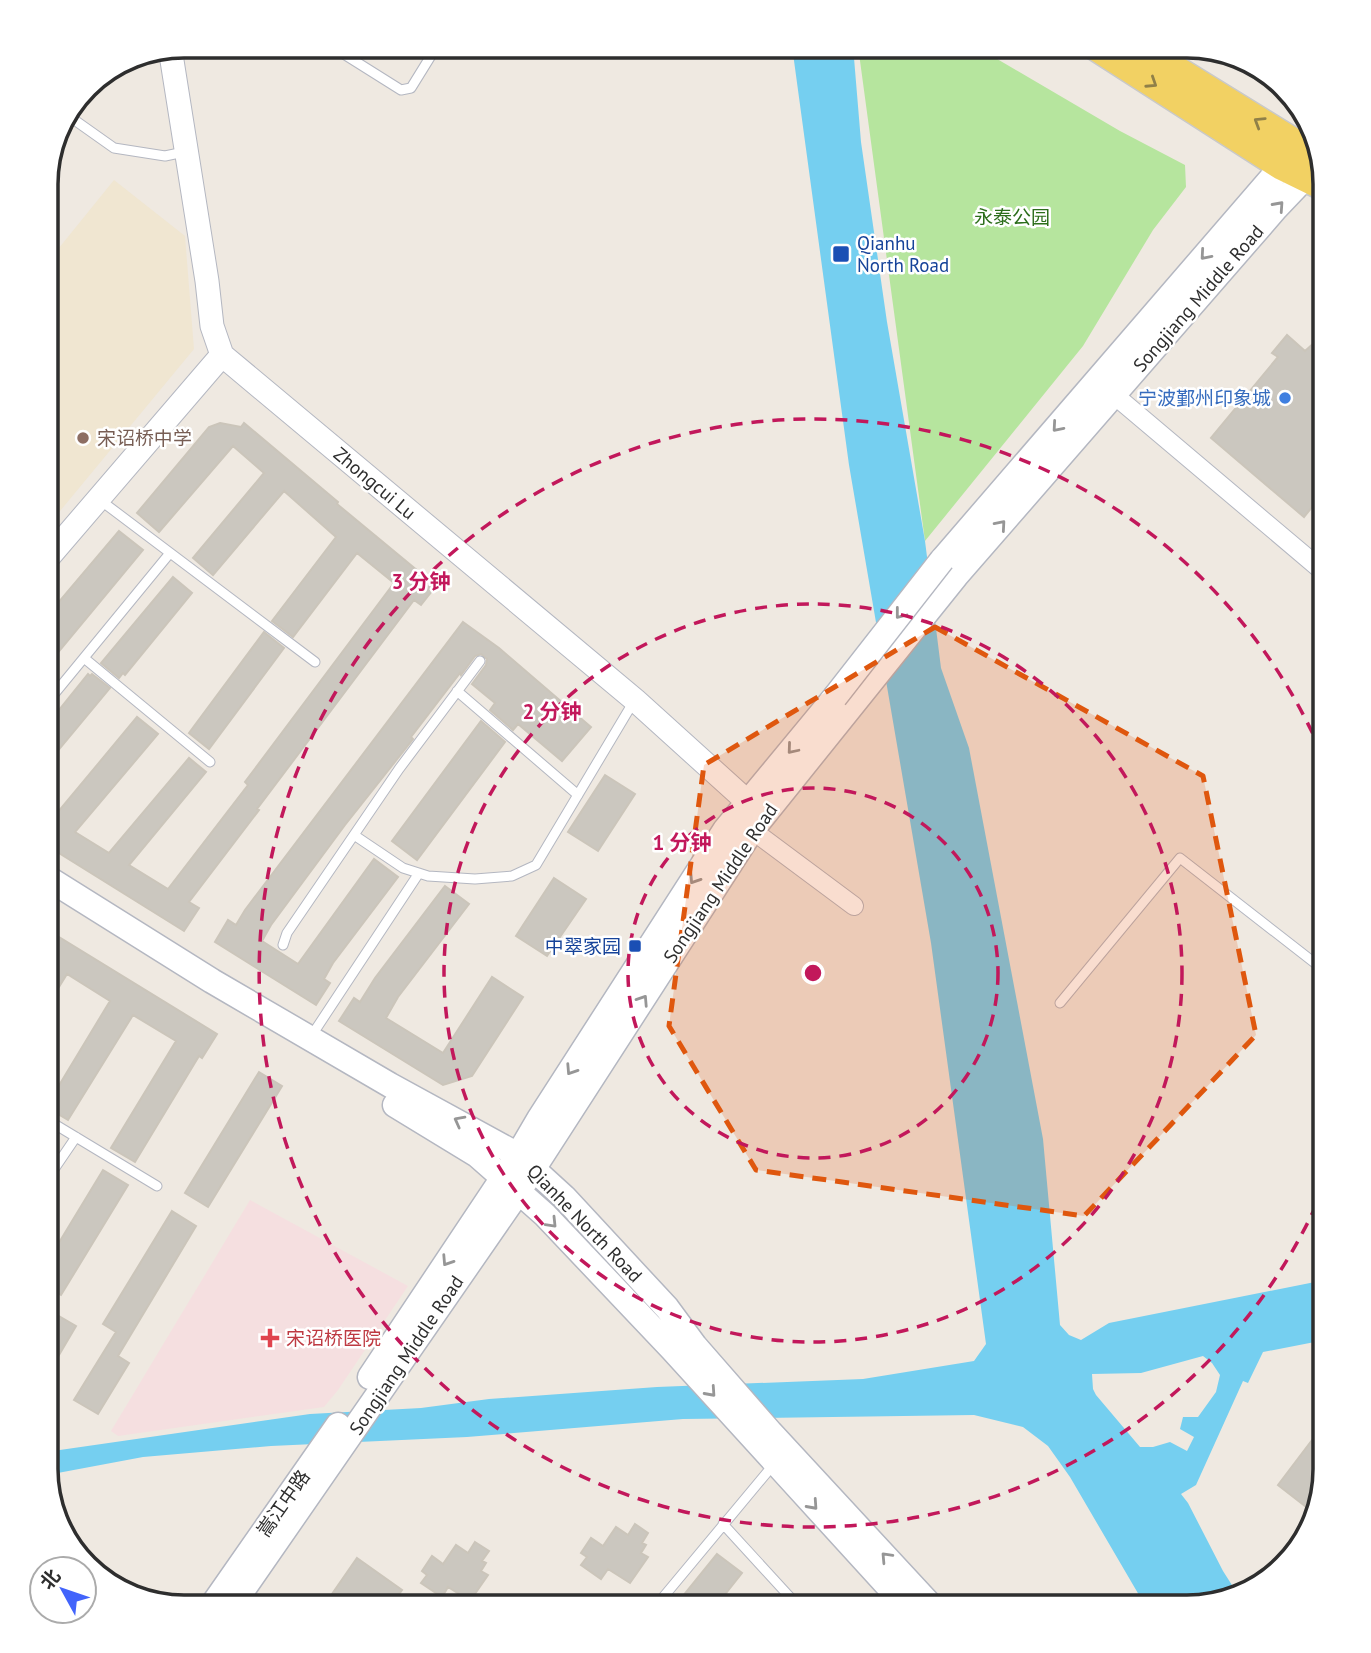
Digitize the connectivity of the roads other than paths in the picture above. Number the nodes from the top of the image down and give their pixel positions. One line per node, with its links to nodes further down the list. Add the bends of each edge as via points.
1 (172, 58): 7 (street)
2 (350, 58): 3 (lane, via 401,90 411,88)
3 (430, 58)
4 (1117, 58): 8 (main road, one-way to 8)
5 (1155, 58): 8 (main road, one-way to 5)
6 (75, 121): 7 (lane, via 114,148 165,156)
7 (186, 152): 9 (street, via 212,326)
8 (1308, 162): 10 (main road, Songjiang Middle Road)
9 (222, 355): 11 (street); 20 (street, Zhongcui Lu)
10 (1105, 388): 14 (street); 23 (main road, Songjiang Middle Road, bridge, via 949,568)
11 (99, 499): 12 (street); 13 (lane)
12 (58, 546)
13 (170, 553): 15 (lane); 17 (lane)
14 (1313, 563)
15 (84, 657): 18 (lane); 21 (lane)
16 (480, 661): 19 (lane)
17 (315, 662)
18 (58, 689)
19 (457, 691): 22 (lane); 24 (lane)
20 (635, 699): 22 (lane); 23 (street, Zhongcui Lu)
21 (209, 762)
22 (578, 795): 25 (lane, via 536,865 512,876 475,879)
23 (754, 816): 28 (street); 35 (main road, Songjiang Middle Road, via 725,830 539,1119)
24 (354, 835): 25 (lane, via 403,868); 29 (lane)
25 (419, 873): 32 (lane)
26 (58, 885): 32 (main road, Qianhe North Road)
27 (58, 900): 37 (main road, Qianhe North Road, via 206,995 477,1154)
28 (854, 906)
29 (283, 945)
30 (1313, 962): 31 (lane, via 1180,858)
31 (1060, 1003)
32 (310, 1038): 35 (main road, Qianhe North Road, one-way to 32)
33 (58, 1126): 34 (lane)
34 (76, 1137): 36 (lane); 38 (lane)
35 (526, 1162): 37 (main road, Songjiang Middle Road); 39 (main road, Qianhe North Road, via 667,1308)
36 (58, 1163)
37 (511, 1183): 39 (main road, Qianhe North Road, one-way to 39); 40 (main road, Songjiang Middle Road)
38 (157, 1186)
39 (684, 1348): 41 (main road, Qianhe North Road)
40 (365, 1401): 42 (main road, 嵩江中路)
41 (770, 1445): 43 (lane); 48 (main road, Qianhe North Road, one-way to 48); 49 (main road, Qianhe North Road, one-way to 41)
42 (300, 1495): 44 (main road, 嵩江中路); 45 (main road)
43 (723, 1524): 46 (lane); 47 (lane)
44 (221, 1595)
45 (239, 1595)
46 (666, 1595)
47 (787, 1595)
48 (896, 1595)
49 (919, 1595)

